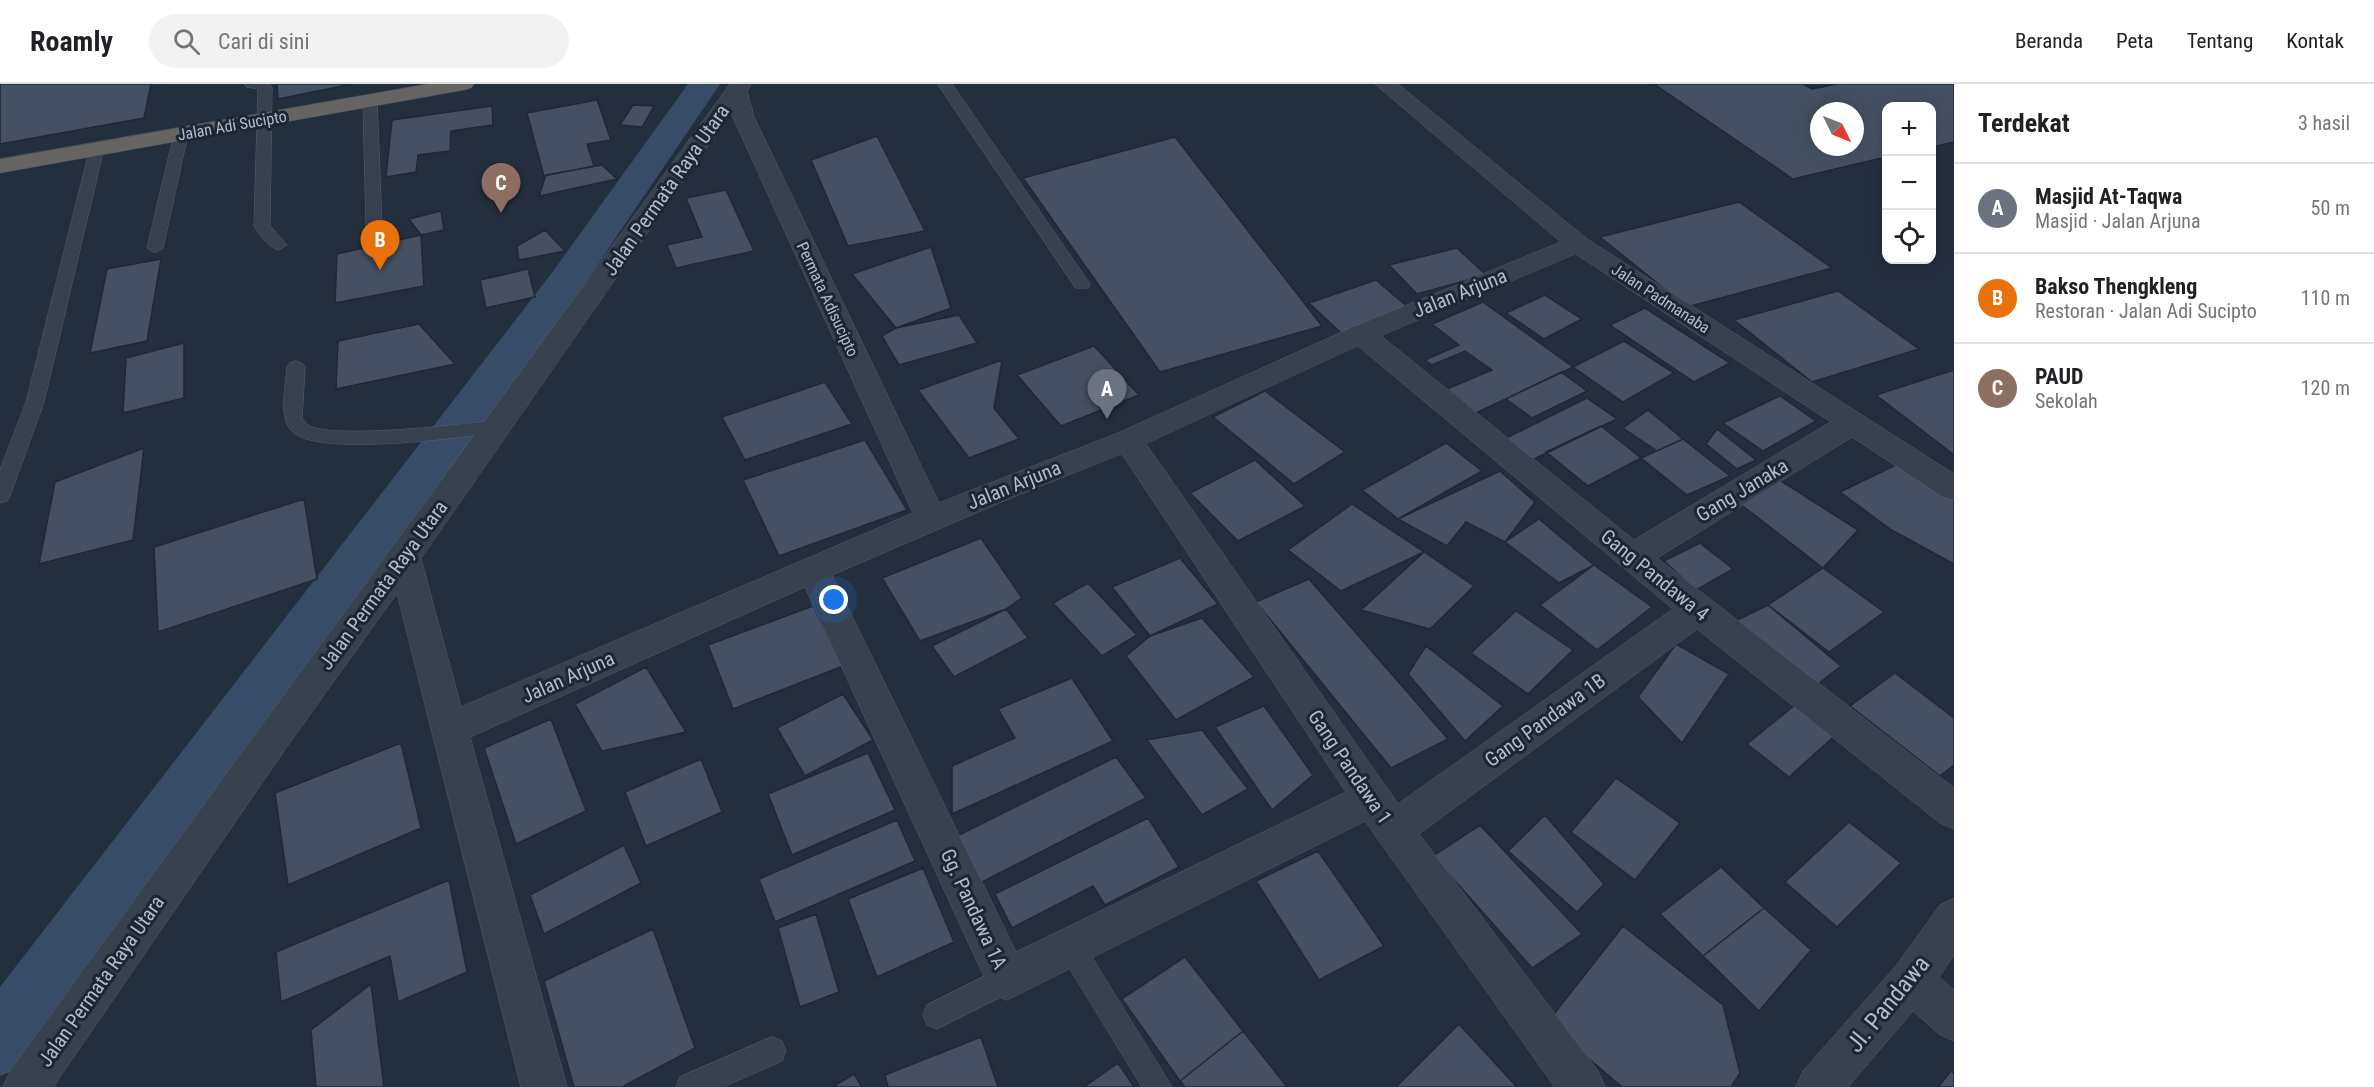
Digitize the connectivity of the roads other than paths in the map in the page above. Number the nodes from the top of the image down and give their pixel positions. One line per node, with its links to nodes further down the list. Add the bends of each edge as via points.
1 (252, 84): 7 (lane, via 266,87)
2 (464, 84): 6 (highway, Jalan Adi Sucipto)
3 (945, 84): 15 (lane)
4 (1385, 84): 12 (street, Jalan Padmanaba)
5 (738, 87): 19 (street, Jalan Permata Raya Utara); 23 (street, Permata Adisucipto, via 743,117)
6 (370, 101): 7 (highway, Jalan Adi Sucipto); 11 (lane)
7 (265, 119): 8 (highway, Jalan Adi Sucipto); 13 (lane, via 262,226)
8 (182, 134): 9 (highway, Jalan Adi Sucipto); 14 (lane)
9 (97, 148): 10 (highway, Jalan Adi Sucipto); 22 (lane, via 35,402)
10 (0, 165)
11 (374, 226)
12 (1578, 244): 16 (street, Jalan Arjuna); 18 (street, Jalan Padmanaba)
13 (279, 245)
14 (155, 248)
15 (1082, 284)
16 (1360, 334): 20 (street, Jalan Arjuna); 24 (street, Gang Pandawa 4)
17 (296, 367): 19 (lane, via 293,418 302,429 329,435 422,435)
18 (1852, 423): 21 (street, Jalan Padmanaba); 24 (street, Gang Janaka)
19 (487, 428): 25 (street, Jalan Permata Raya Utara)
20 (1128, 440): 26 (street, Jalan Arjuna); 29 (street, Gang Pandawa 1)
21 (1954, 489)
22 (0, 496)
23 (925, 506)
24 (1633, 557): 27 (street, Gang Pandawa 4)
25 (404, 558): 28 (street); 39 (street, Jalan Permata Raya Utara)
26 (813, 569): 28 (street, Jalan Arjuna); 34 (street, Gg. Pandawa 1A)
27 (1697, 610): 30 (street, Gang Pandawa 4); 31 (street, Gang Pandawa 1B)
28 (451, 728): 40 (street)
29 (1371, 799): 31 (street, Gang Pandawa 1); 33 (street, Gg. Pandawa 1A)
30 (1954, 811)
31 (1393, 831): 43 (street, Gang Pandawa 1)
32 (1954, 919): 35 (street, Jl. Pandawa)
33 (1071, 947): 34 (street, Gg. Pandawa 1A); 42 (lane)
34 (1007, 979): 36 (lane)
35 (1911, 981): 37 (street); 44 (street, Jl. Pandawa)
36 (937, 1015)
37 (1954, 1019)
38 (772, 1051): 41 (lane)
39 (26, 1087)
40 (544, 1087)
41 (690, 1087)
42 (1158, 1087)
43 (1582, 1087)
44 (1819, 1087)

